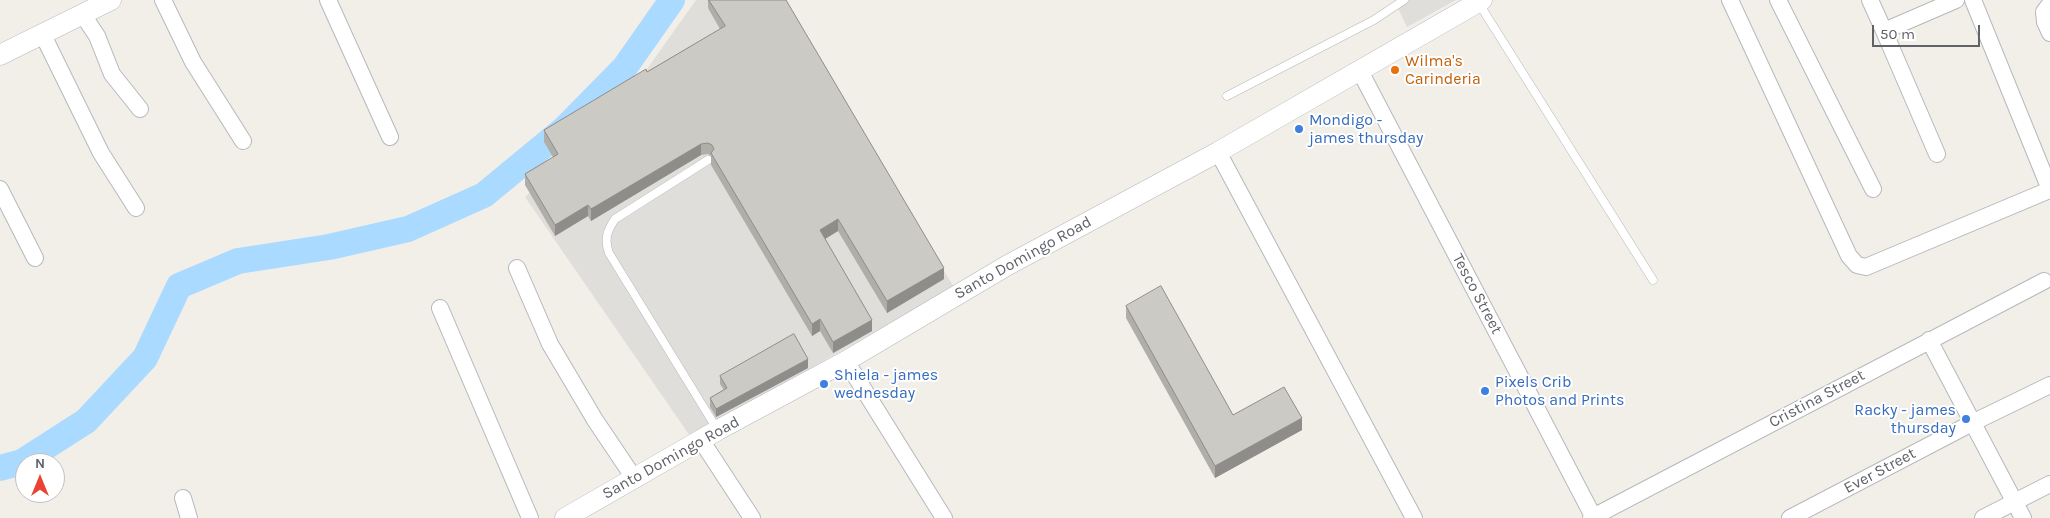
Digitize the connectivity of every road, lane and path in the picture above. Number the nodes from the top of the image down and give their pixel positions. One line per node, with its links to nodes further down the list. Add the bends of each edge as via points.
1 (111, 0): 12 (street)
2 (163, 0): 21 (street, via 193,62)
3 (328, 0): 20 (street)
4 (1404, 0): 18 (lane, via 1374,20)
5 (1730, 0): 9 (street, via 1849,256 1856,264 1866,267 2047,192 2049,188)
6 (1778, 0): 26 (street)
7 (1870, 0): 13 (street)
8 (1956, 0): 13 (street)
9 (1973, 0)
10 (1480, 1): 17 (street, Santo Domingo Road); 30 (lane)
11 (2047, 8): 15 (street, via 2045,22)
12 (83, 15): 14 (street); 19 (street, via 97,36 112,74)
13 (1884, 31): 23 (street)
14 (42, 33): 16 (street); 27 (street, via 101,153)
15 (2050, 33)
16 (0, 55)
17 (1360, 71): 22 (street, Santo Domingo Road); 42 (street, Tesco Street)
18 (1227, 96)
19 (140, 109)
20 (390, 137)
21 (243, 141)
22 (1218, 152): 34 (street, Santo Domingo Road, via 1008,264); 48 (street)
23 (1937, 154)
24 (708, 160): 37 (lane, via 615,219 605,242)
25 (0, 189): 28 (street)
26 (1873, 189)
27 (136, 208)
28 (35, 258)
29 (517, 268): 38 (street, via 550,344)
30 (1653, 280)
31 (2044, 281): 33 (street, Cristina Street)
32 (440, 308): 44 (street)
33 (1930, 340): 36 (street); 42 (street, Cristina Street)
34 (846, 362): 37 (street, Santo Domingo Road); 47 (street)
35 (2050, 385): 36 (street, Ever Street)
36 (1974, 422): 41 (street); 49 (street, Ever Street)
37 (709, 435): 38 (street, Santo Domingo Road); 46 (street)
38 (634, 478): 45 (street, Santo Domingo Road)
39 (2050, 484): 41 (street)
40 (183, 498): 43 (street)
41 (2014, 501): 50 (street); 51 (street)
42 (1593, 517)
43 (189, 518)
44 (530, 518)
45 (565, 518)
46 (752, 518)
47 (944, 518)
48 (1414, 518)
49 (1790, 518)
50 (1983, 518)
51 (2024, 518)

